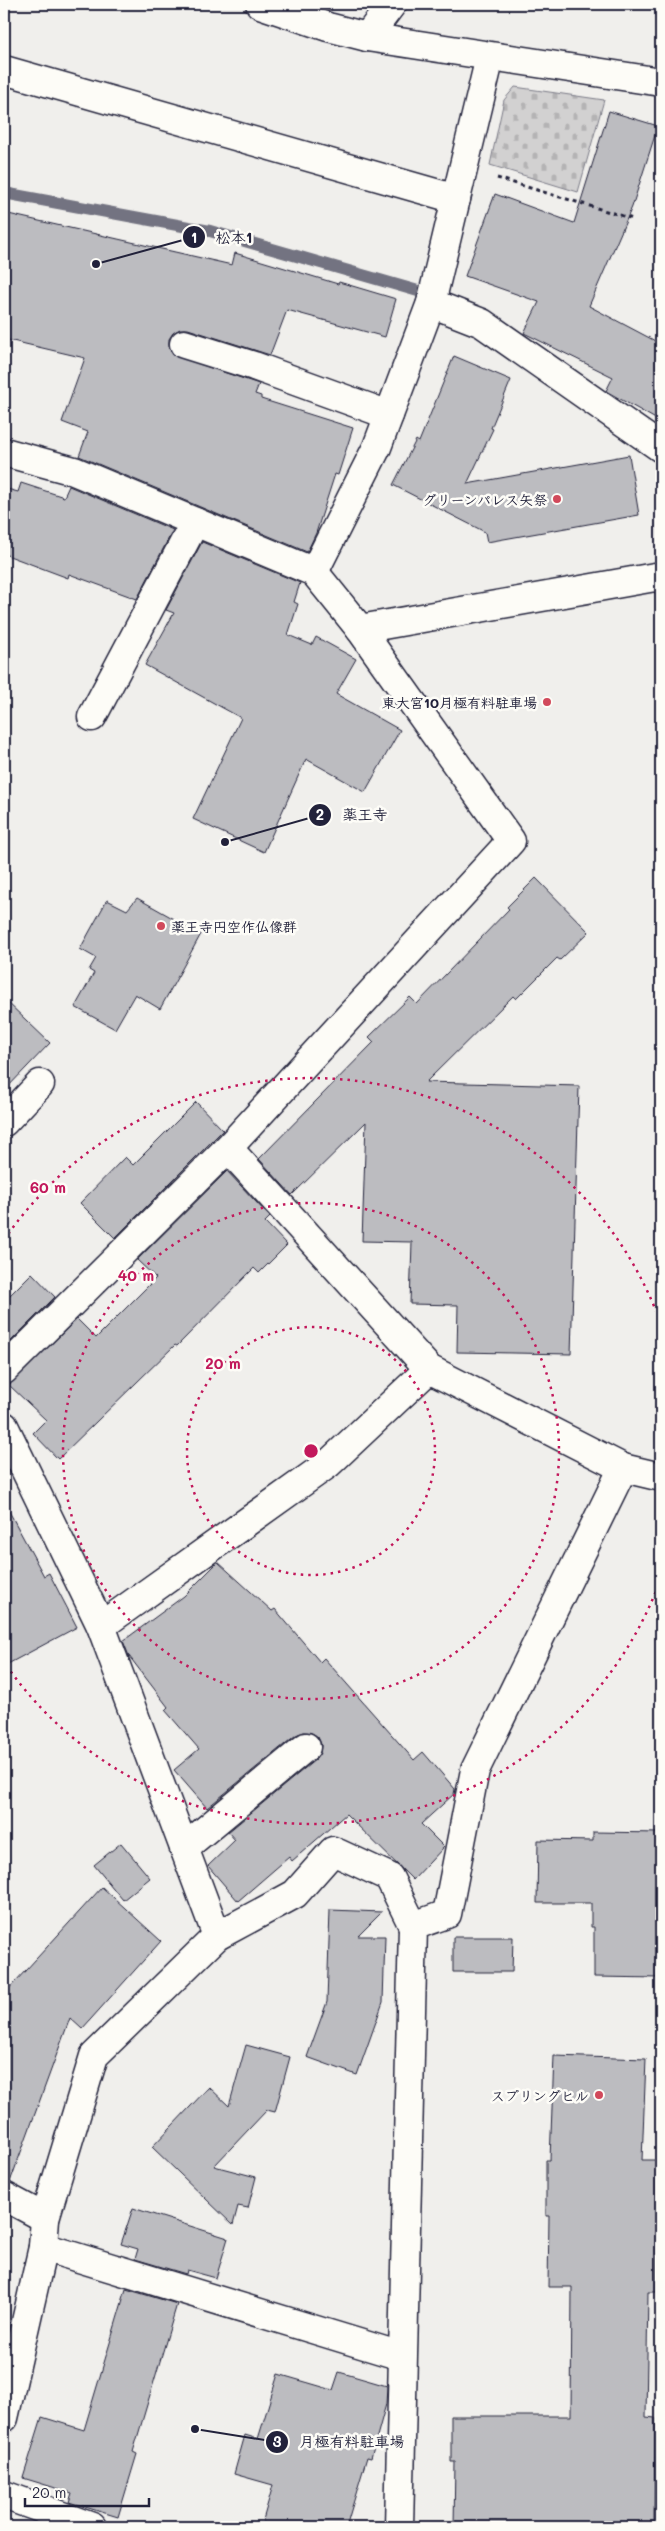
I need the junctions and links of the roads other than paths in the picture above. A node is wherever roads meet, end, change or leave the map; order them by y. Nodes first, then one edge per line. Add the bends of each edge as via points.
1 (260, 4) edge
2 (392, 4) edge
3 (368, 37) junction
4 (490, 56) junction
5 (4, 70) edge
6 (661, 82) edge
7 (456, 199) junction
8 (431, 303) junction
9 (184, 344) dead end
10 (389, 415) junction
11 (661, 448) edge
12 (4, 452) edge
13 (195, 522) junction
14 (314, 572) junction
15 (661, 579) edge
16 (360, 629) junction
17 (92, 717) dead end
18 (40, 1084) dead end
19 (4, 1122) edge
20 (228, 1148) junction
21 (429, 1369) junction
22 (4, 1370) edge
23 (8, 1444) edge
24 (623, 1468) junction
25 (661, 1477) edge
26 (101, 1626) junction
27 (306, 1747) dead end
28 (184, 1848) junction
29 (413, 1926) junction
30 (217, 1936) junction
31 (4, 2196) edge
32 (45, 2218) junction
33 (43, 2247) junction
34 (402, 2356) junction
35 (4, 2418) edge
36 (4, 2495) edge
37 (92, 2527) edge
38 (399, 2527) edge

1 - 3 street
2 - 3 street
3 - 4 street
4 - 6 street
4 - 7 street
5 - 7 street
7 - 8 street
8 - 10 street
8 - 11 street via 482,323
9 - 10 street
10 - 14 street via 377,447
12 - 13 street via 74,471
13 - 14 street
13 - 17 street
14 - 16 street
15 - 16 street via 655,577
16 - 20 street via 511,841
18 - 19 street
20 - 21 street
20 - 22 street
21 - 24 street
21 - 26 street via 328,1464
23 - 26 street
24 - 25 street
24 - 29 street via 475,1770 447,1914
26 - 28 street
27 - 28 street
28 - 30 street
29 - 30 street via 389,1877 333,1851 295,1894
29 - 34 street
30 - 32 street via 94,2056
31 - 32 street
32 - 33 street
33 - 34 street
33 - 35 street
34 - 38 street
36 - 37 street

